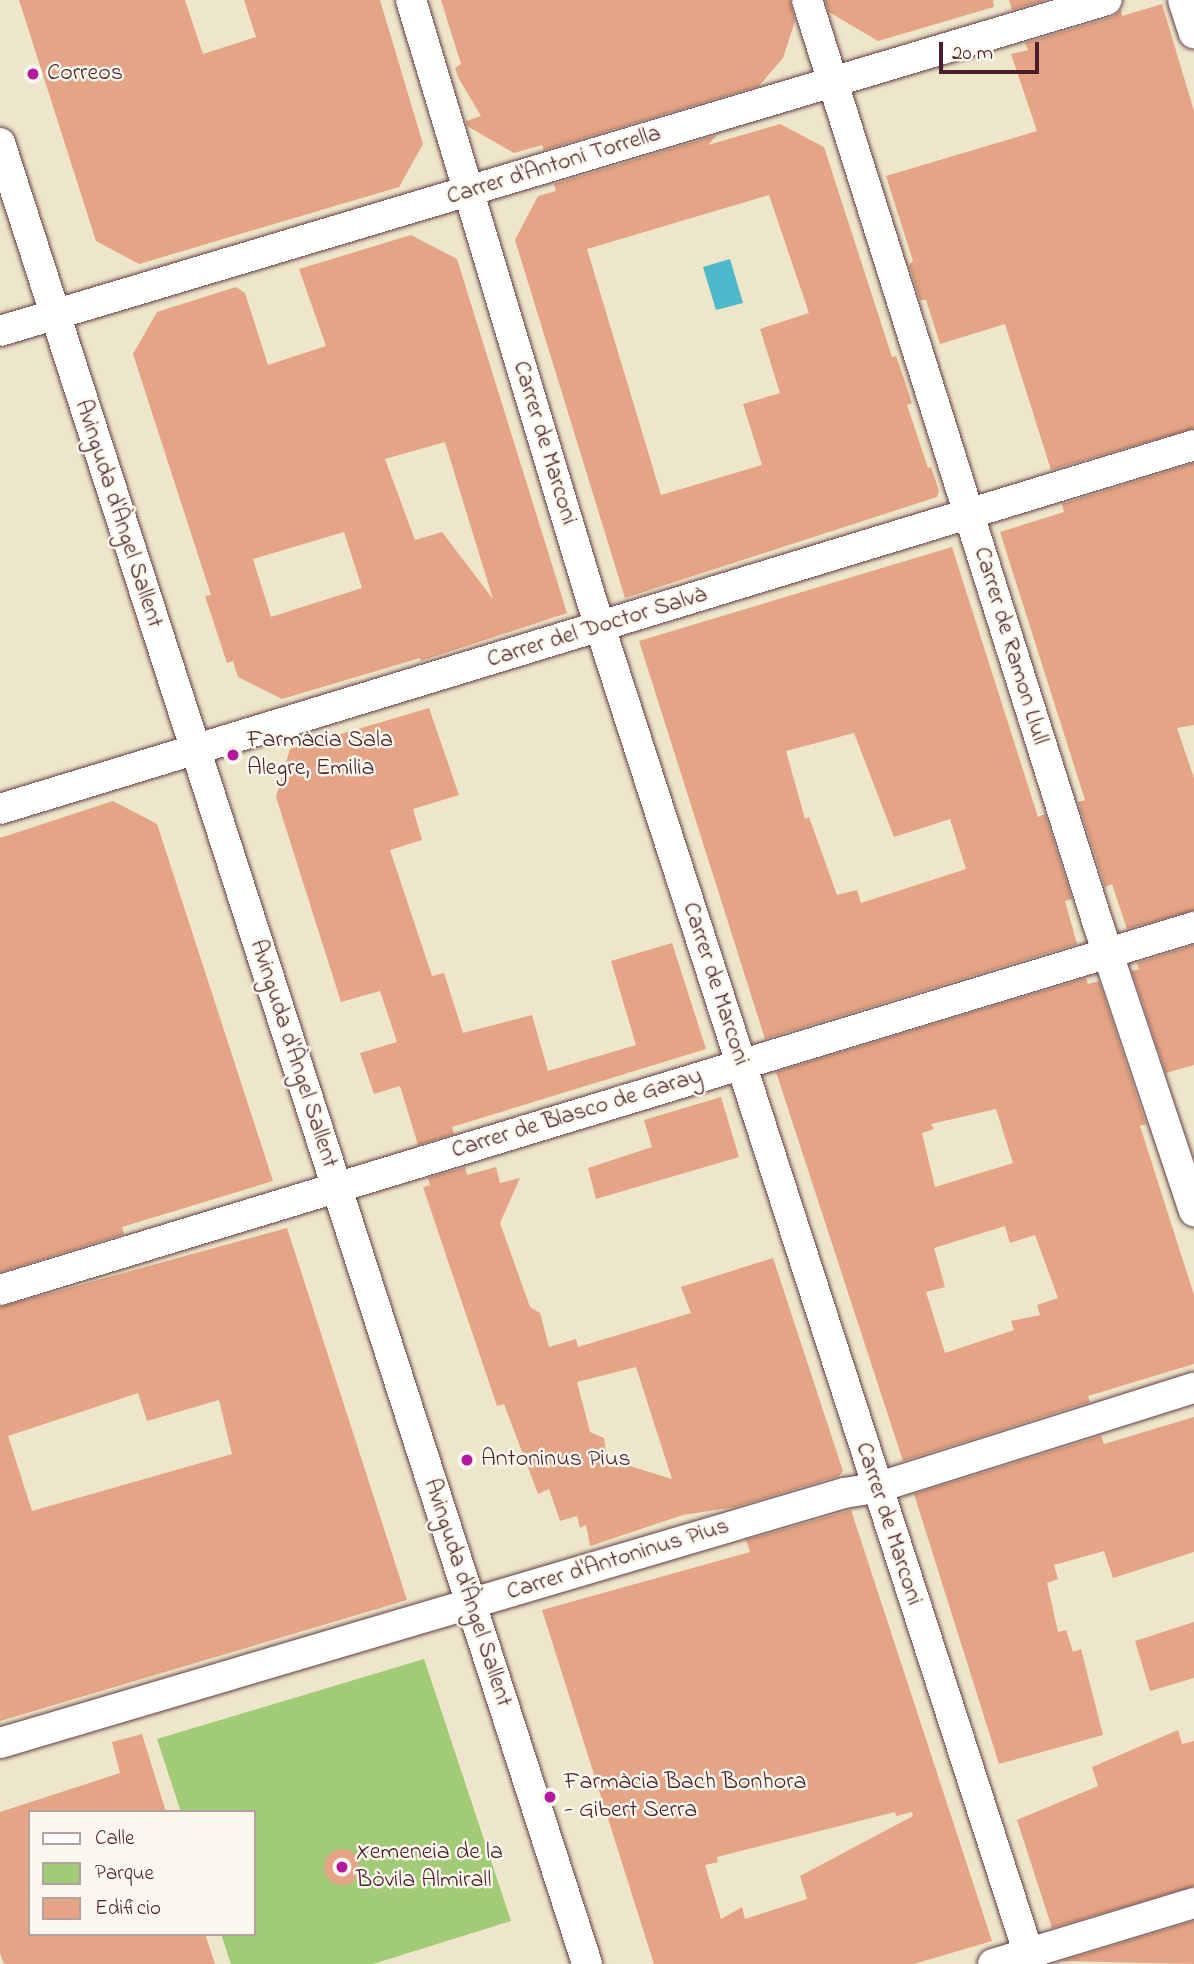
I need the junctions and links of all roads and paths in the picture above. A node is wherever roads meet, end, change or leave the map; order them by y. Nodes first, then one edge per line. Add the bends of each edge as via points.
1 (411, 0) edge
2 (807, 0) edge
3 (1107, 0) edge
4 (1183, 0) edge
5 (1194, 33) edge
6 (831, 79) junction
7 (0, 143) edge
8 (471, 191) junction
9 (54, 315) junction
10 (0, 331) edge
11 (1194, 445) edge
12 (971, 515) junction
13 (600, 626) junction
14 (195, 752) junction
15 (0, 809) edge
16 (1194, 927) edge
17 (1107, 952) junction
18 (741, 1063) junction
19 (336, 1188) junction
20 (1194, 1211) edge
21 (0, 1290) edge
22 (1194, 1388) edge
23 (876, 1488) junction
24 (468, 1605) junction
25 (0, 1743) edge
26 (1194, 1903) edge
27 (1030, 1959) edge
28 (587, 1964) edge
29 (993, 1964) edge

1 - 8 street, Carrer de Marconi
2 - 6 street, Carrer de Ramon Llull
3 - 6 street, Carrer d'Antoni Torrella
4 - 5 street
6 - 8 street, Carrer d'Antoni Torrella
6 - 12 street, Carrer de Ramon Llull
7 - 9 street, Avinguda d'Àngel Sallent
8 - 9 street, Carrer d'Antoni Torrella
8 - 13 street, Carrer de Marconi
9 - 10 street, Carrer d'Antoni Torrella
9 - 14 street, Avinguda d'Àngel Sallent
11 - 12 street, Carrer del Doctor Salvà
12 - 13 street, Carrer del Doctor Salvà
12 - 17 street, Carrer de Ramon Llull
13 - 14 street, Carrer del Doctor Salvà
13 - 18 street, Carrer de Marconi
14 - 15 street, Carrer del Doctor Salvà
14 - 19 street, Avinguda d'Àngel Sallent
16 - 17 street, Carrer de Blasco de Garay
17 - 18 street, Carrer de Blasco de Garay
17 - 20 street, Carrer de Ramon Llull
18 - 19 street, Carrer de Blasco de Garay
18 - 23 street, Carrer de Marconi
19 - 21 street, Carrer de Blasco de Garay
19 - 24 street, Avinguda d'Àngel Sallent
22 - 23 street, Carrer d'Antoninus Pius
23 - 24 street, Carrer d'Antoninus Pius via 844,1493
23 - 27 street, Carrer de Marconi
24 - 25 street, Carrer d'Antoninus Pius
24 - 28 street, Avinguda d'Àngel Sallent
26 - 27 street
27 - 29 street

